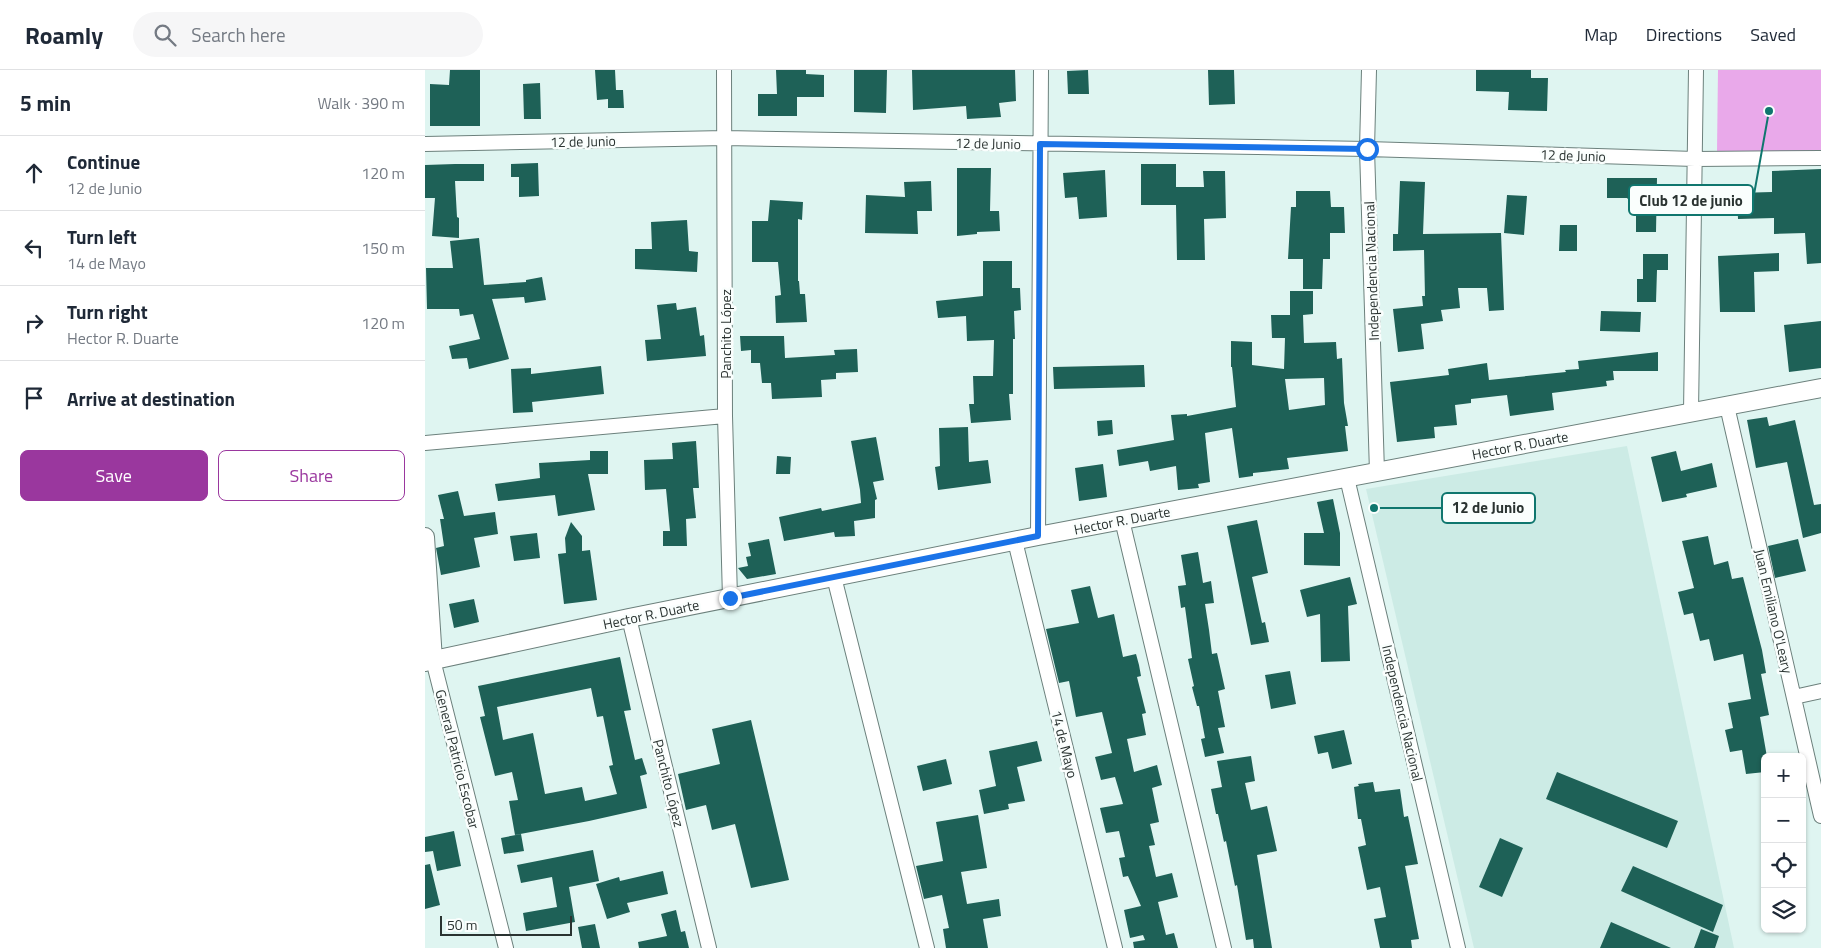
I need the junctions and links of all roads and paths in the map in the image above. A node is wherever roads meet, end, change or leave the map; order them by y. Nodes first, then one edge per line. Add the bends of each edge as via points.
1 (724, 70) edge
2 (1041, 70) edge
3 (1369, 70) edge
4 (1696, 70) edge
5 (725, 138) junction
6 (425, 144) edge
7 (1040, 144) junction
8 (1367, 149) junction
9 (1821, 158) edge
10 (1695, 159) junction
11 (1821, 388) edge
12 (1727, 406) junction
13 (1691, 412) junction
14 (725, 416) junction
15 (425, 444) edge
16 (1377, 472) junction
17 (1347, 478) junction
18 (1122, 520) junction
19 (1038, 536) junction
20 (425, 537) edge
21 (1015, 541) junction
22 (834, 577) junction
23 (730, 598) junction
24 (629, 618) junction
25 (429, 661) edge
26 (1821, 691) edge
27 (1794, 697) junction
28 (1821, 816) edge
29 (506, 948) edge
30 (709, 948) edge
31 (927, 948) edge
32 (1115, 948) edge
33 (1224, 948) edge
34 (1458, 948) edge

1 - 5 street, Panchito López
2 - 7 street
3 - 8 street, Independencia Nacional
4 - 10 street
5 - 6 street, 12 de Junio
5 - 7 street, 12 de Junio
5 - 14 street, Panchito López
7 - 8 street, 12 de Junio
7 - 19 street
8 - 10 street, 12 de Junio
8 - 16 street, Independencia Nacional
9 - 10 street, 12 de Junio
10 - 13 street
11 - 12 street, Hector R. Duarte
12 - 13 street, Hector R. Duarte
12 - 27 street, Juan Emiliano O'Leary
13 - 16 street, Hector R. Duarte
14 - 15 street
14 - 23 street, Panchito López
16 - 17 street, Hector R. Duarte
17 - 18 street, Hector R. Duarte
17 - 34 street, Independencia Nacional
18 - 19 street, Hector R. Duarte
18 - 33 street
19 - 21 street, Hector R. Duarte
20 - 25 street, General Patricio Escobar
21 - 22 street, Hector R. Duarte
21 - 32 street, 14 de Mayo
22 - 23 street, Hector R. Duarte
22 - 31 street
23 - 24 street, Hector R. Duarte
24 - 25 street, Hector R. Duarte
24 - 30 street, Panchito López
25 - 29 street, General Patricio Escobar
26 - 27 street
27 - 28 street, Juan Emiliano O'Leary

